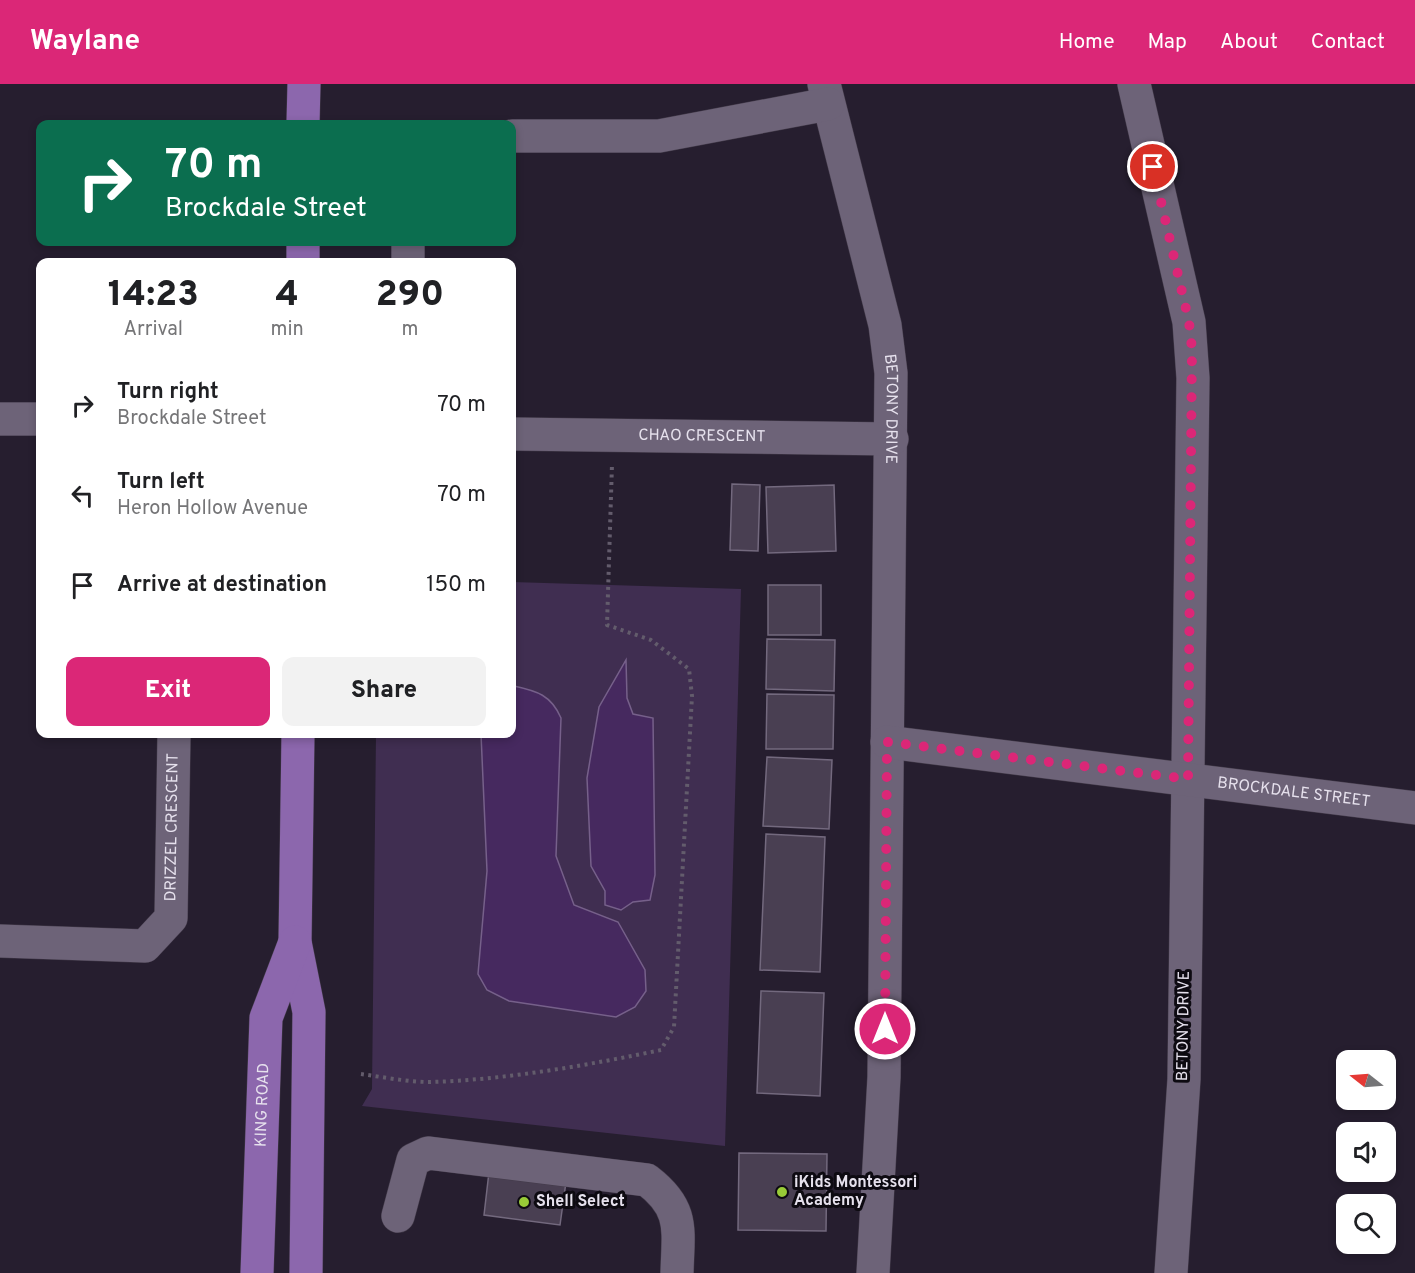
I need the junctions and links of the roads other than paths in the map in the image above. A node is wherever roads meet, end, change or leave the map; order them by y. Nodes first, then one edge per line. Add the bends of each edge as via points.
1 (304, 84) edge
2 (1134, 84) edge
3 (826, 94) edge
4 (303, 120) edge
5 (516, 136) edge
6 (0, 419) edge
7 (36, 419) edge
8 (516, 434) edge
9 (892, 439) junction
10 (174, 738) edge
11 (298, 738) edge
12 (887, 742) junction
13 (1188, 779) junction
14 (1415, 808) edge
15 (0, 941) edge
16 (295, 942) junction
17 (398, 1216) dead end
18 (257, 1273) edge
19 (306, 1273) edge
20 (677, 1273) edge
21 (873, 1273) edge
22 (1171, 1273) edge

1 - 4 main road
2 - 13 street, BETONY DRIVE via 1175,257 1192,349
3 - 5 street via 659,136
3 - 9 street, BETONY DRIVE via 885,325 891,373
6 - 7 street
8 - 9 street, CHAO CRESCENT
9 - 12 street, BETONY DRIVE
10 - 15 street, DRIZZEL CRESCENT via 171,918 145,946
11 - 16 main road, KING ROAD
12 - 13 street, BROCKDALE STREET
12 - 21 street, BETONY DRIVE via 884,1077
13 - 14 street, BROCKDALE STREET
13 - 22 street, BETONY DRIVE via 1184,1079
16 - 18 main road, KING ROAD via 266,1018
16 - 19 main road, KING ROAD via 309,1012
17 - 20 street via 413,1160 428,1153 647,1180 663,1192 679,1219

